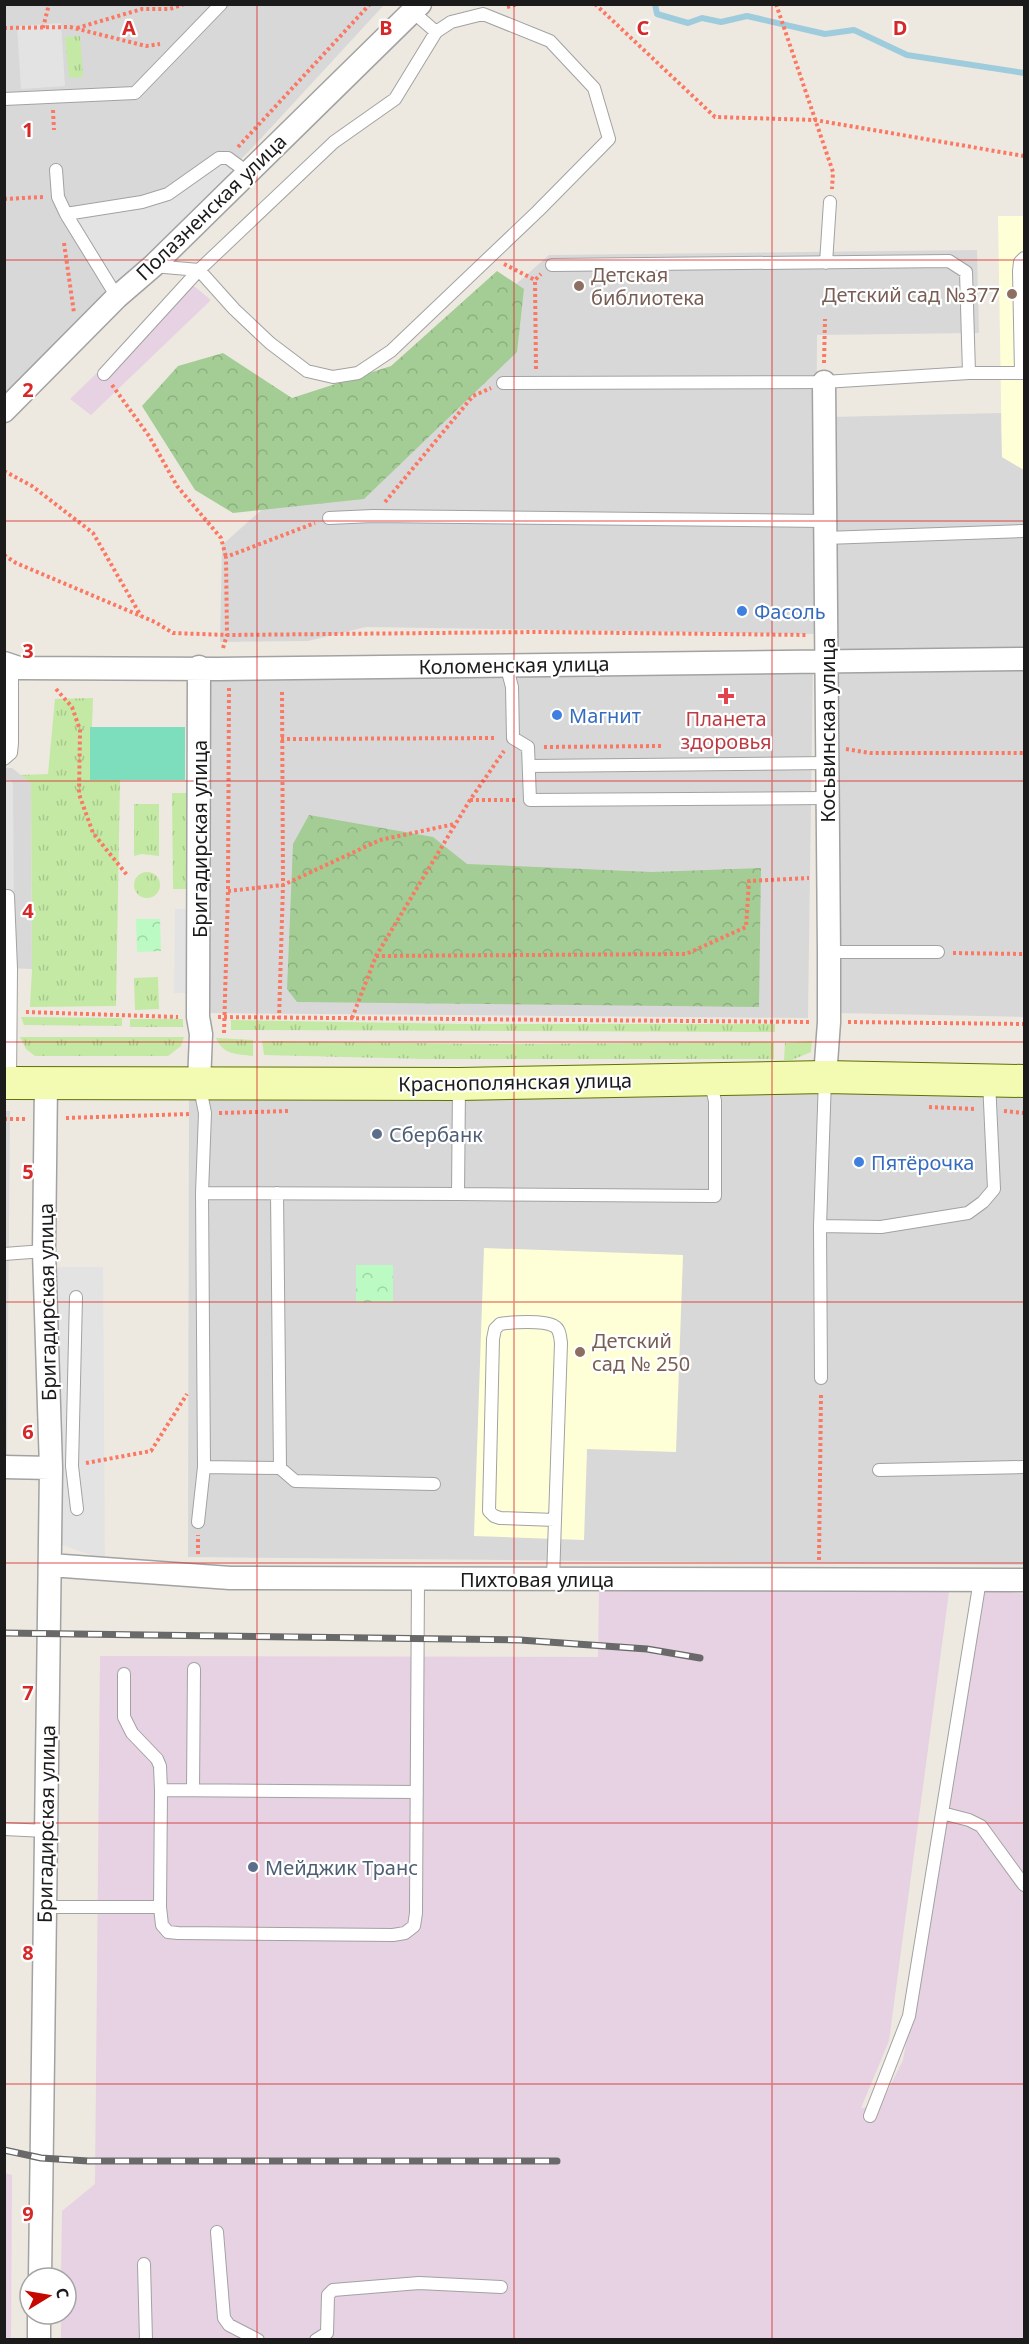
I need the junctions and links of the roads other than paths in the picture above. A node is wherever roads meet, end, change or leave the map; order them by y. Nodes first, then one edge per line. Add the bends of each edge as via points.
1 (221, 4) edge
2 (416, 8) edge
3 (436, 32) junction
4 (4, 99) edge
5 (56, 170) dead end
6 (247, 172) junction
7 (830, 202) dead end
8 (66, 214) junction
9 (1024, 258) edge
10 (826, 263) junction
11 (552, 265) road end
12 (153, 266) junction
13 (199, 270) junction
14 (117, 297) junction
15 (969, 373) junction
16 (1023, 373) edge
17 (104, 374) road end
18 (824, 382) junction
19 (503, 383) road end
20 (4, 411) edge
21 (330, 518) road end
22 (825, 529) junction
23 (1024, 531) edge
24 (1024, 659) edge
25 (826, 662) junction
26 (8, 664) edge
27 (506, 664) junction
28 (208, 668) junction
29 (4, 759) edge
30 (827, 763) junction
31 (529, 766) junction
32 (827, 798) junction
33 (4, 896) edge
34 (829, 952) junction
35 (938, 952) road end
36 (825, 1077) junction
37 (710, 1079) junction
38 (989, 1081) junction
39 (1024, 1081) edge
40 (7, 1083) edge
41 (46, 1083) junction
42 (199, 1083) junction
43 (459, 1084) junction
44 (202, 1193) junction
45 (277, 1193) junction
46 (458, 1194) junction
47 (820, 1226) junction
48 (44, 1251) junction
49 (4, 1254) edge
50 (76, 1297) dead end
51 (821, 1378) road end
52 (4, 1467) edge
53 (61, 1467) junction
54 (204, 1467) junction
55 (1024, 1467) edge
56 (280, 1468) junction
57 (879, 1470) dead end
58 (434, 1484) dead end
59 (77, 1509) dead end
60 (555, 1520) junction
61 (198, 1522) road end
62 (50, 1565) junction
63 (418, 1579) junction
64 (553, 1579) junction
65 (980, 1580) junction
66 (1024, 1580) edge
67 (194, 1669) dead end
68 (124, 1674) dead end
69 (161, 1790) junction
70 (193, 1790) junction
71 (417, 1792) junction
72 (942, 1813) junction
73 (4, 1828) edge
74 (46, 1831) junction
75 (1024, 1886) edge
76 (45, 1906) junction
77 (160, 1907) junction
78 (870, 2116) dead end
79 (218, 2232) dead end
80 (144, 2265) dead end
81 (40, 2266) edge
82 (501, 2287) dead end
83 (146, 2340) edge
84 (258, 2340) edge
85 (316, 2340) edge

1 - 4 lane via 135,93
2 - 3 lane
2 - 6 street, Полазненская улица
3 - 13 lane via 395,99 334,142
3 - 13 lane via 451,22 483,14 550,41 594,88 609,139 392,351 358,373 333,377 307,371 270,343
5 - 8 lane via 58,197
6 - 8 lane via 228,158 219,158 168,194
6 - 12 street, Полазненская улица
7 - 10 lane
8 - 14 lane
9 - 16 lane via 1019,271
10 - 11 lane
10 - 15 lane via 949,261 966,272
12 - 13 lane
12 - 14 street, Полазненская улица
13 - 17 lane
14 - 20 street, Полазненская улица
15 - 16 lane
15 - 18 lane
18 - 19 lane
18 - 22 street, Косьвинская улица
21 - 22 lane
22 - 23 lane
22 - 25 street, Косьвинская улица
24 - 25 street, Коломенская улица
25 - 27 street, Коломенская улица
25 - 30 street, Косьвинская улица
26 - 28 street, Коломенская улица via 49,669
26 - 29 lane via 12,743 11,753
27 - 28 street, Коломенская улица
27 - 31 lane via 512,687 513,738 528,747
28 - 42 street, Бригадирская улица
30 - 31 lane
30 - 32 street, Косьвинская улица
31 - 32 lane via 531,800
32 - 34 street, Косьвинская улица
33 - 40 lane via 8,896 11,969
34 - 35 lane
34 - 36 street, Косьвинская улица
36 - 37 main road, Краснополянская улица
36 - 38 main road, Краснополянская улица
36 - 47 lane
37 - 43 main road, Краснополянская улица
37 - 46 lane via 715,1101 716,1196
38 - 39 main road, Краснополянская улица
38 - 47 lane via 994,1189 983,1202 968,1213 939,1219 881,1227
40 - 41 main road, Краснополянская улица
41 - 42 main road, Краснополянская улица
41 - 48 street, Бригадирская улица
42 - 43 main road, Краснополянская улица
42 - 44 lane via 205,1113
43 - 46 lane
44 - 45 lane
44 - 54 lane
45 - 46 lane
45 - 56 lane
47 - 51 lane
48 - 49 lane
48 - 53 street, Бригадирская улица
50 - 53 lane
52 - 53 street
53 - 59 lane
53 - 62 street, Бригадирская улица
54 - 56 lane
54 - 61 lane
55 - 57 lane
56 - 58 lane via 295,1481
60 - 60 lane via 560,1332 546,1324 500,1324 493,1339 489,1511 500,1518
60 - 64 lane
62 - 63 street, Пихтовая улица via 242,1578
62 - 74 street, Бригадирская улица
63 - 64 street, Пихтовая улица
63 - 71 lane
64 - 65 street, Пихтовая улица
65 - 66 street, Пихтовая улица
65 - 72 lane
67 - 70 lane
68 - 69 lane via 124,1717 132,1733 158,1759
69 - 70 lane
69 - 77 lane
70 - 71 lane
71 - 77 lane via 416,1913 414,1926 405,1934 168,1932 162,1925
72 - 75 lane via 981,1826
72 - 78 lane via 909,2016
73 - 74 lane
74 - 76 street, Бригадирская улица
76 - 77 lane
76 - 81 street, Бригадирская улица
79 - 84 lane via 224,2318 229,2325
80 - 83 lane
82 - 85 lane via 419,2283 333,2290 328,2295 327,2333

